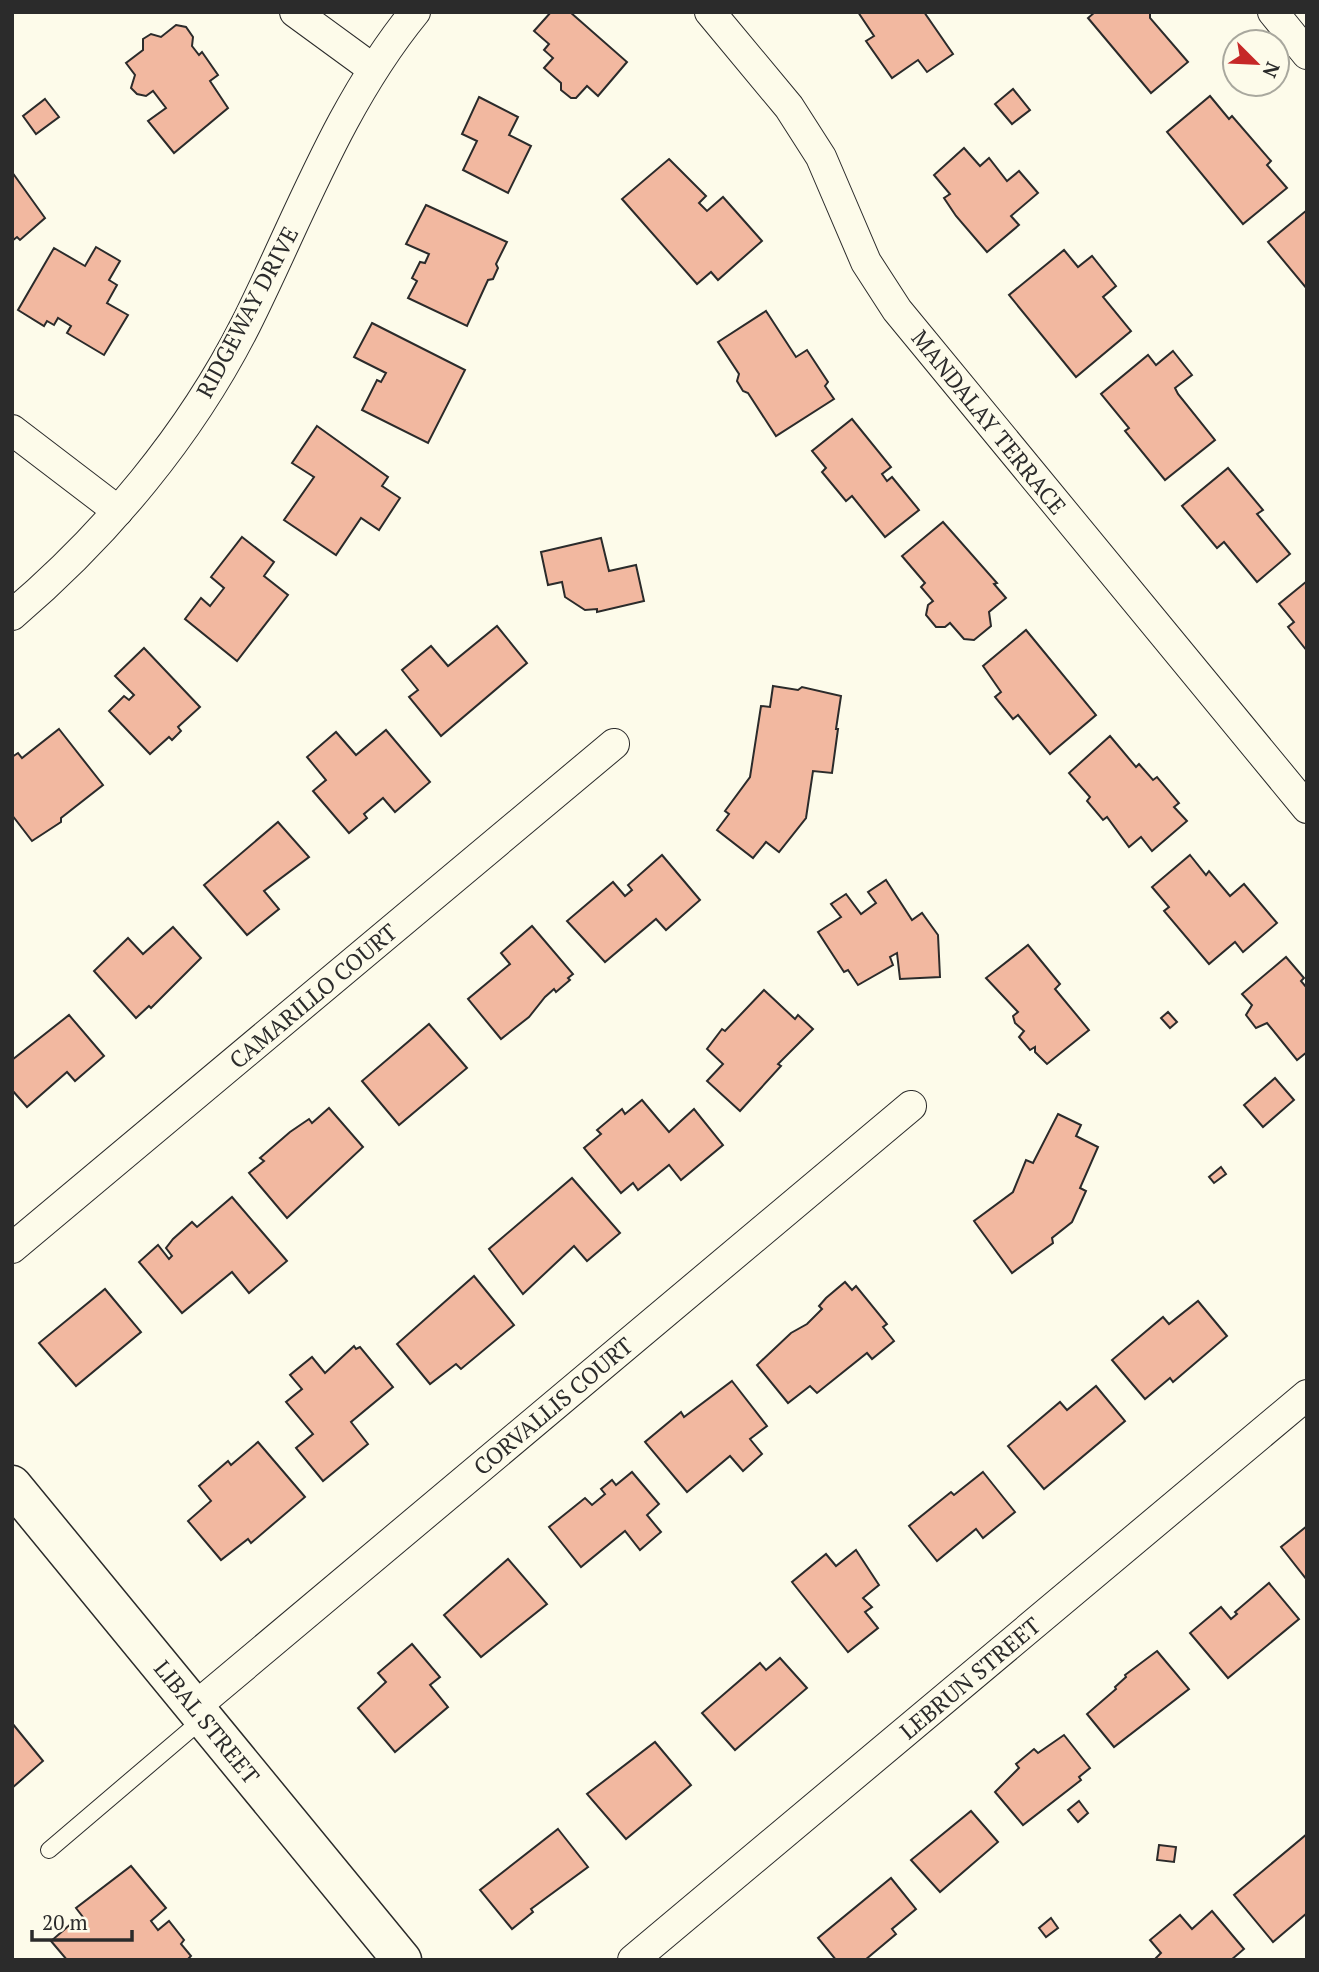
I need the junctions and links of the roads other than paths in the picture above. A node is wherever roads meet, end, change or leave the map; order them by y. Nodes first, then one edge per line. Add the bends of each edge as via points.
1 (295, 12) edge
2 (415, 12) edge
3 (710, 12) edge
4 (1273, 12) edge
5 (1307, 54) edge
6 (373, 69) junction
7 (12, 430) edge
8 (118, 512) junction
9 (12, 615) edge
10 (614, 744) dead end
11 (1307, 808) edge
12 (911, 1106) dead end
13 (12, 1248) edge
14 (1307, 1395) edge
15 (12, 1485) edge
16 (199, 1712) junction
17 (49, 1850) dead end
18 (402, 1960) edge
19 (633, 1960) edge

1 - 6 street
2 - 6 street, RIDGEWAY DRIVE
3 - 11 street, MANDALAY TERRACE via 789,107 815,147 866,262 897,310
4 - 5 street
6 - 8 street, RIDGEWAY DRIVE via 341,123 245,326 202,399
7 - 8 street
8 - 9 street, RIDGEWAY DRIVE via 50,583
10 - 13 street, CAMARILLO COURT
12 - 16 street, CORVALLIS COURT
14 - 19 street, LEBRUN STREET
15 - 16 street, LIBAL STREET
16 - 17 lane
16 - 18 street, LIBAL STREET

